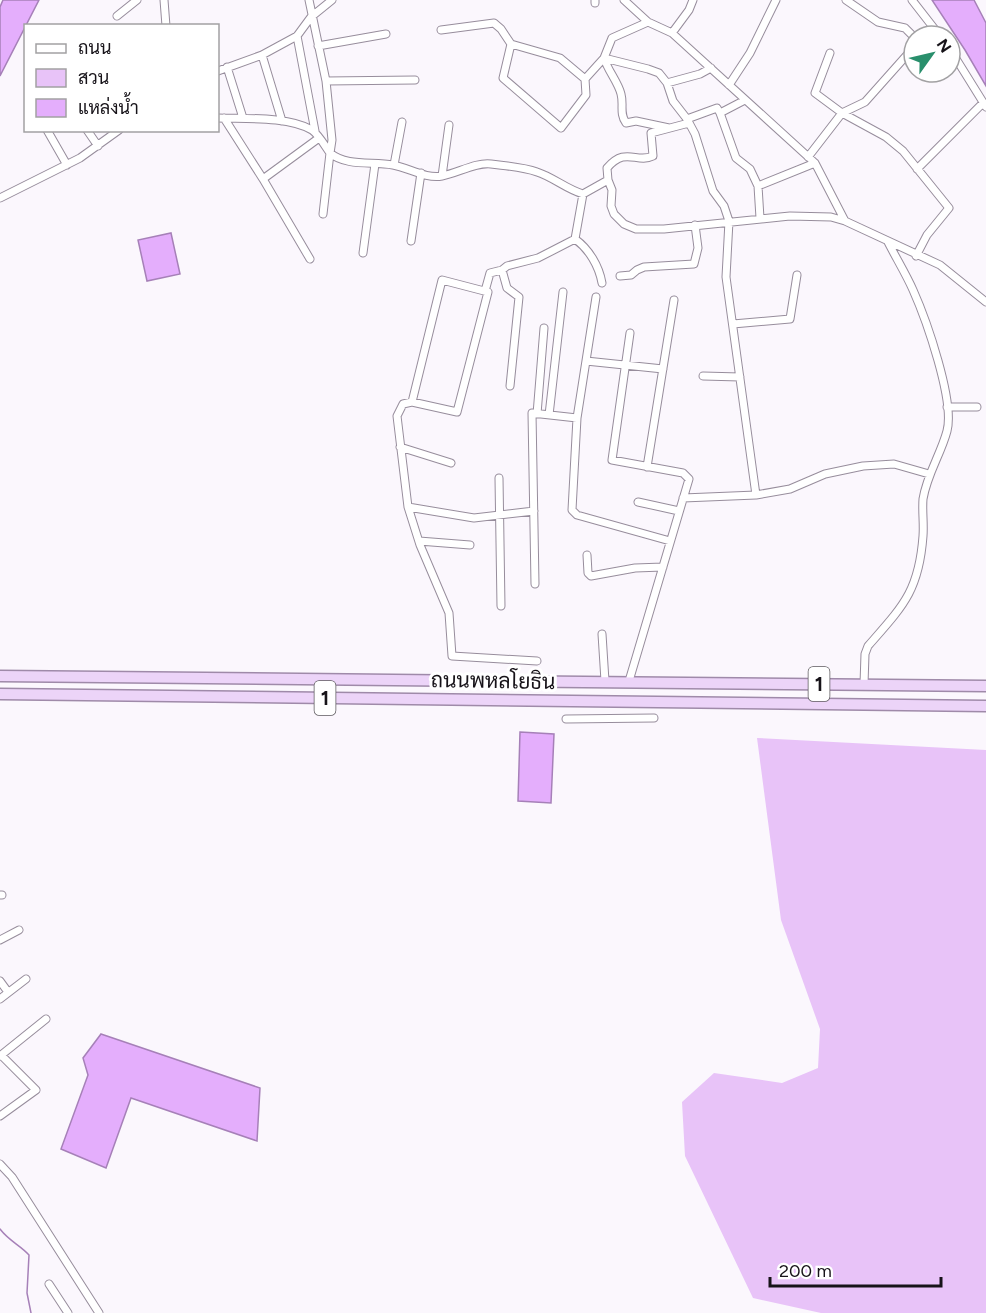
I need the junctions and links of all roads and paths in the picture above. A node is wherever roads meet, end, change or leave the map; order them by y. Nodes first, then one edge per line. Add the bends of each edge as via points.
1 (137, 0) edge
2 (164, 0) edge
3 (309, 0) edge
4 (332, 0) edge
5 (624, 0) edge
6 (693, 0) edge
7 (776, 0) edge
8 (846, 0) edge
9 (912, 0) edge
10 (117, 16) dead end
11 (311, 17) junction
12 (648, 22) junction
13 (166, 24) edge
14 (930, 24) edge
15 (902, 27) edge
16 (441, 30) dead end
17 (672, 33) junction
18 (386, 34) dead end
19 (297, 36) junction
20 (511, 44) junction
21 (318, 46) junction
22 (830, 53) dead end
23 (262, 55) junction
24 (604, 58) junction
25 (902, 60) edge
26 (227, 67) junction
27 (711, 68) junction
28 (962, 68) edge
29 (219, 71) edge
30 (585, 78) junction
31 (415, 80) dead end
32 (326, 81) junction
33 (667, 83) junction
34 (729, 85) junction
35 (745, 99) junction
36 (985, 105) edge
37 (720, 113) junction
38 (842, 113) junction
39 (221, 118) edge
40 (243, 118) junction
41 (282, 121) junction
42 (688, 121) junction
43 (402, 122) dead end
44 (448, 125) dead end
45 (669, 128) junction
46 (315, 131) junction
47 (48, 132) edge
48 (88, 132) edge
49 (116, 132) edge
50 (319, 138) junction
51 (98, 146) junction
52 (330, 153) junction
53 (808, 156) junction
54 (815, 163) junction
55 (375, 164) junction
56 (68, 165) junction
57 (394, 165) junction
58 (917, 169) junction
59 (421, 173) junction
60 (442, 176) junction
61 (263, 179) junction
62 (608, 180) junction
63 (758, 186) junction
64 (583, 194) junction
65 (0, 198) edge
66 (323, 214) dead end
67 (760, 218) junction
68 (729, 221) junction
69 (845, 221) junction
70 (695, 225) junction
71 (575, 239) junction
72 (411, 241) dead end
73 (888, 242) junction
74 (363, 253) dead end
75 (916, 256) junction
76 (310, 259) dead end
77 (502, 270) junction
78 (797, 275) dead end
79 (620, 276) dead end
80 (602, 283) dead end
81 (485, 291) junction
82 (562, 292) dead end
83 (596, 297) dead end
84 (674, 300) dead end
85 (986, 302) edge
86 (733, 324) junction
87 (544, 328) dead end
88 (630, 333) dead end
89 (586, 361) junction
90 (626, 366) junction
91 (663, 369) junction
92 (703, 376) dead end
93 (740, 377) junction
94 (510, 386) dead end
95 (412, 402) junction
96 (948, 407) junction
97 (977, 407) dead end
98 (537, 414) junction
99 (549, 415) junction
100 (577, 418) junction
101 (400, 447) junction
102 (451, 463) dead end
103 (647, 466) junction
104 (929, 474) junction
105 (499, 478) dead end
106 (756, 495) junction
107 (683, 498) junction
108 (638, 502) dead end
109 (408, 507) junction
110 (534, 511) junction
111 (679, 511) junction
112 (499, 516) junction
113 (419, 541) junction
114 (670, 541) junction
115 (470, 546) dead end
116 (587, 555) dead end
117 (663, 567) junction
118 (535, 584) dead end
119 (501, 606) dead end
120 (602, 634) dead end
121 (537, 661) dead end
122 (0, 676) edge
123 (605, 681) junction
124 (629, 681) junction
125 (652, 682) junction
126 (864, 684) junction
127 (986, 686) edge
128 (0, 694) edge
129 (651, 703) junction
130 (986, 706) edge
131 (654, 718) dead end
132 (566, 719) dead end
133 (20, 930) dead end
134 (0, 940) edge
135 (26, 979) dead end
136 (0, 981) edge
137 (8, 992) junction
138 (0, 999) edge
139 (46, 1019) dead end
140 (0, 1056) edge
141 (0, 1116) edge
142 (0, 1164) edge
143 (49, 1284) dead end
144 (68, 1313) edge
145 (99, 1313) edge

1 - 10 street
2 - 13 street
3 - 11 street
4 - 11 street
5 - 12 street
6 - 17 street
7 - 34 street
8 - 15 street via 878,22
9 - 14 street
11 - 19 street
11 - 21 street
12 - 17 street
12 - 24 street via 612,38
16 - 20 street via 494,23
17 - 27 street
18 - 21 street
19 - 23 street
19 - 46 street
20 - 30 street via 560,58
20 - 30 street via 503,78 561,128 586,95
21 - 32 street
22 - 38 street via 815,93
23 - 26 street
23 - 41 street
24 - 30 street
24 - 33 street via 648,69
24 - 45 street via 621,94 620,108 626,123 636,121
25 - 38 street via 865,102
26 - 29 street
26 - 40 street
27 - 33 street
27 - 34 street
28 - 36 street
31 - 32 street
32 - 52 street
33 - 42 street via 673,101
34 - 35 street
35 - 37 street
35 - 53 street
36 - 58 street
37 - 42 street via 717,108
37 - 63 street via 736,158 750,169
38 - 53 street
38 - 58 street via 886,137
39 - 40 street
39 - 61 street
40 - 41 street
41 - 46 street
42 - 45 street
42 - 68 street via 712,191 724,206
43 - 57 street
44 - 60 street
45 - 62 street via 650,134 653,156 617,160 607,168
46 - 50 street
47 - 56 street
48 - 51 street
49 - 51 street
50 - 52 street
50 - 61 street
51 - 56 street
52 - 55 street
52 - 66 street
53 - 54 street
54 - 63 street
54 - 69 street
55 - 57 street
55 - 74 street
56 - 65 street
57 - 59 street
58 - 75 street via 948,208
59 - 60 street
59 - 72 street
60 - 64 street via 490,163 538,172
61 - 76 street
62 - 64 street
62 - 70 street via 611,206 624,224 664,229
63 - 67 street
64 - 71 street
67 - 68 street
67 - 69 street via 819,215
68 - 70 street
68 - 86 street via 726,277
69 - 73 street
70 - 79 street via 698,248 694,264 644,267
71 - 77 street via 538,258
71 - 80 street via 599,270
73 - 75 street
73 - 96 street via 914,291
75 - 85 street via 947,270
77 - 81 street via 490,273
77 - 94 street via 507,288 519,297
78 - 86 street via 790,319
81 - 95 street via 442,280
81 - 95 street via 488,292 457,412
82 - 99 street
83 - 89 street
84 - 91 street
86 - 93 street
87 - 98 street
88 - 90 street
89 - 90 street
89 - 100 street
90 - 91 street
90 - 103 street via 612,460
91 - 103 street
92 - 93 street
93 - 106 street
95 - 101 street via 403,404 397,416
96 - 97 street
96 - 104 street via 948,429
98 - 99 street
98 - 110 street via 532,413
99 - 100 street
100 - 114 street via 574,512
101 - 102 street
101 - 109 street
103 - 107 street via 683,473 689,479
104 - 106 street via 894,464 863,466 825,474 790,489
104 - 126 street via 914,587 904,606 868,646
105 - 112 street
106 - 107 street
107 - 111 street
108 - 111 street
109 - 112 street via 474,518
109 - 113 street
110 - 112 street
110 - 118 street
111 - 114 street
112 - 119 street
113 - 115 street
113 - 121 street via 449,613 452,656
114 - 117 street
116 - 117 street via 591,576
117 - 124 street
120 - 123 street
122 - 123 highway, ถนนพหลโยธิน / 1
123 - 124 highway, ถนนพหลโยธิน / 1
124 - 125 highway, ถนนพหลโยธิน / 1
125 - 126 highway, ถนนพหลโยธิน / 1
125 - 129 highway
126 - 127 highway, ถนนพหลโยธิน / 1
128 - 129 highway, ถนนพหลโยธิน / 1
129 - 130 highway, ถนนพหลโยธิน / 1
131 - 132 street
133 - 134 street
135 - 137 street
136 - 137 street
137 - 138 street
139 - 140 street
140 - 141 street via 36,1090
142 - 145 street
143 - 144 street

